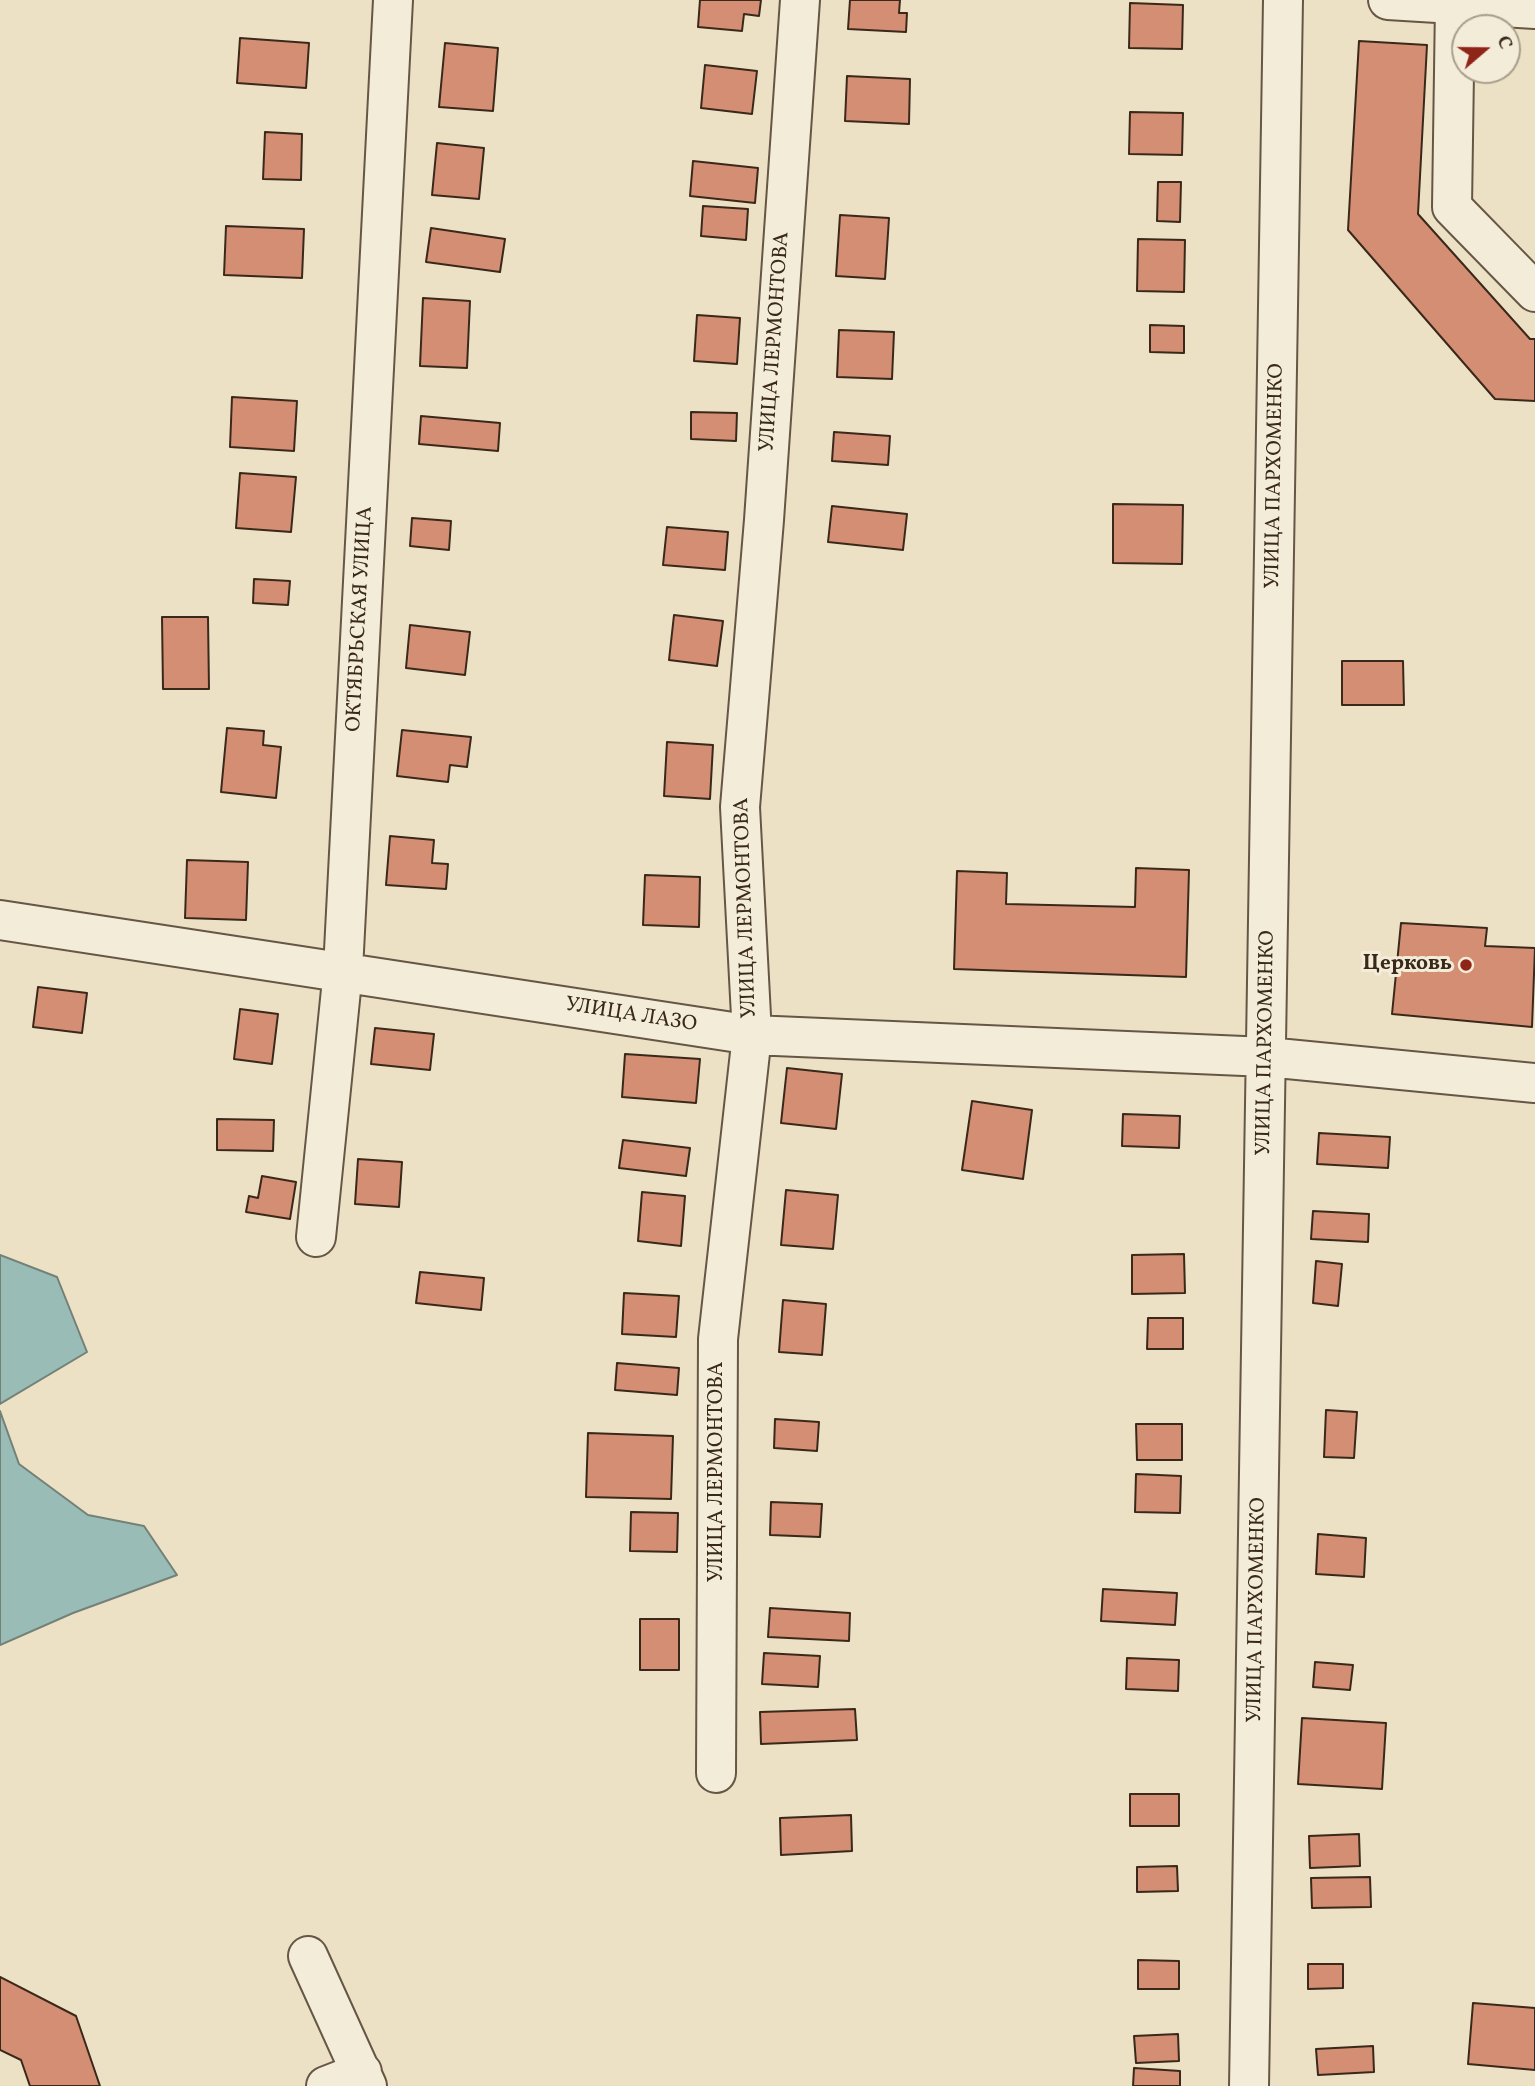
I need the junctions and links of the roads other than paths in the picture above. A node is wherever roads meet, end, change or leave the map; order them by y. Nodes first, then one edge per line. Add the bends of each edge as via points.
1 (393, 0) edge
2 (800, 0) edge
3 (1283, 0) edge
4 (1388, 0) edge
5 (1455, 4) junction
6 (1535, 9) edge
7 (1535, 292) edge
8 (0, 920) edge
9 (342, 970) junction
10 (752, 1035) junction
11 (1267, 1057) junction
12 (1535, 1083) edge
13 (316, 1237) dead end
14 (716, 1773) dead end
15 (308, 1956) dead end
16 (365, 2079) edge
17 (326, 2086) edge
18 (1249, 2086) edge

1 - 9 street, ОКТЯБРЬСКАЯ УЛИЦА
2 - 10 street, УЛИЦА ЛЕРМОНТОВА via 740,807
3 - 11 street, УЛИЦА ПАРХОМЕНКО
4 - 5 street
5 - 6 street
5 - 7 street via 1452,207
8 - 9 street, УЛИЦА ЛАЗО
9 - 10 street, УЛИЦА ЛАЗО
9 - 13 street, ОКТЯБРЬСКАЯ УЛИЦА
10 - 11 street, УЛИЦА ЛАЗО
10 - 14 street, УЛИЦА ЛЕРМОНТОВА via 718,1339
11 - 12 street, УЛИЦА ЛАЗО
11 - 18 street, УЛИЦА ПАРХОМЕНКО
15 - 16 street
16 - 17 street

